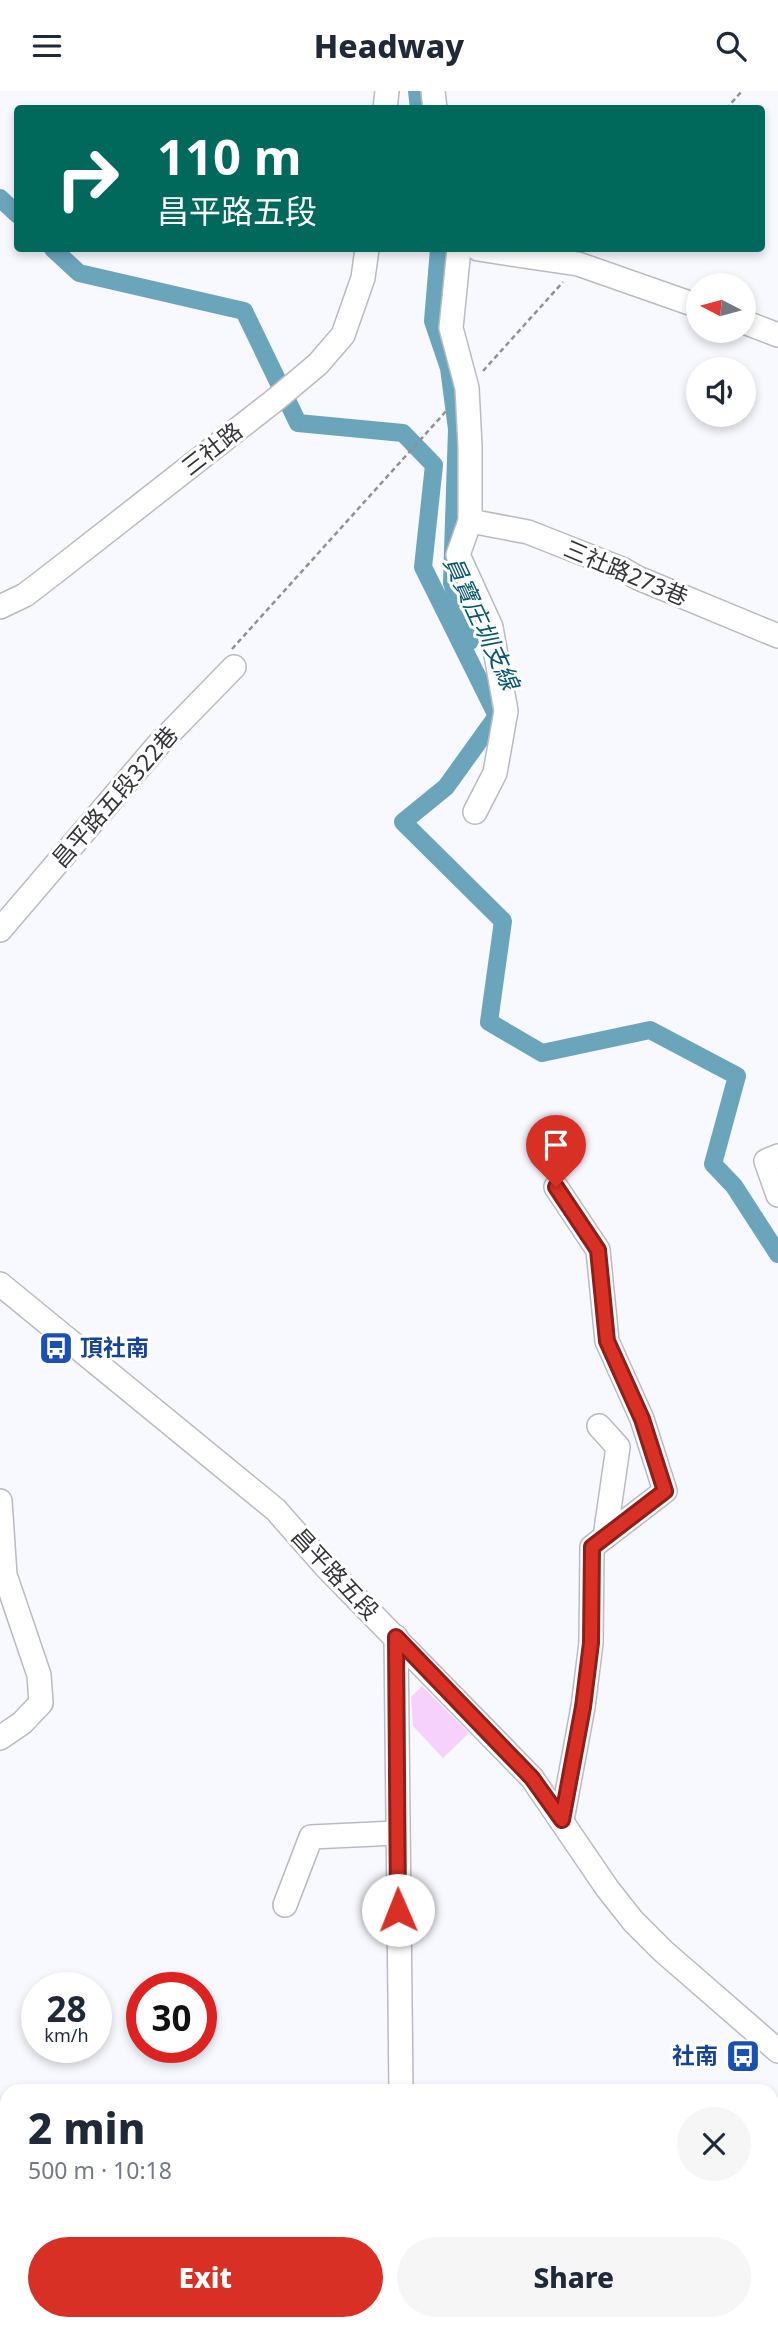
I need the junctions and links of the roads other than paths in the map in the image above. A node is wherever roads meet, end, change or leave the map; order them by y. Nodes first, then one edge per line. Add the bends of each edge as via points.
1 (367, 252) edge
2 (459, 252) edge
3 (498, 252) edge
4 (686, 302) edge
5 (756, 327) edge
6 (778, 335) edge
7 (470, 521) junction
8 (0, 607) edge
9 (778, 636) edge
10 (229, 663) road end
11 (475, 812) dead end
12 (0, 930) edge
13 (778, 1156) edge
14 (556, 1187) dead end
15 (778, 1195) edge
16 (0, 1284) edge
17 (599, 1426) dead end
18 (0, 1501) edge
19 (605, 1537) junction
20 (396, 1637) junction
21 (0, 1738) edge
22 (562, 1820) junction
23 (396, 1833) junction
24 (285, 1905) dead end
25 (778, 2051) edge
26 (401, 2084) edge

1 - 8 street, 三社路 via 363,278 343,335 318,364 25,595
2 - 7 street via 451,328 467,388
3 - 4 street via 578,264
5 - 6 street
7 - 9 street, 三社路273巷 via 528,532
7 - 11 street via 458,555 491,627 506,711 495,773
10 - 12 street, 昌平路五段322巷
13 - 15 street via 766,1161
14 - 19 street via 598,1250 607,1341 642,1419 665,1491
16 - 20 street, 昌平路五段 via 276,1510
17 - 19 street via 618,1447
18 - 21 street via 5,1575 39,1675 41,1703
19 - 22 street via 592,1547 591,1643
20 - 22 street, 昌平路五段 via 532,1778
20 - 23 street
22 - 25 street, 昌平路五段 via 633,1921
23 - 24 street via 311,1837
23 - 26 street

